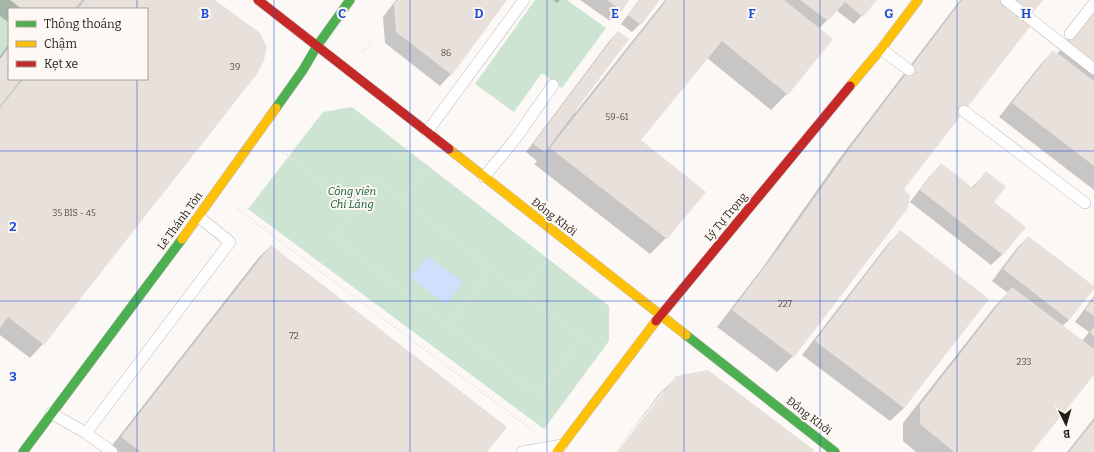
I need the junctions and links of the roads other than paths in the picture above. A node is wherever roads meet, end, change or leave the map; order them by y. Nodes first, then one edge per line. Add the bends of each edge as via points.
1 (258, 0) edge
2 (350, 0) edge
3 (524, 0) edge
4 (918, 0) edge
5 (1006, 0) edge
6 (1094, 3) edge
7 (1070, 34) dead end
8 (317, 46) junction
9 (881, 49) junction
10 (1094, 69) edge
11 (909, 70) dead end
12 (553, 85) dead end
13 (964, 111) dead end
14 (427, 132) junction
15 (484, 177) junction
16 (1084, 203) dead end
17 (199, 217) junction
18 (660, 315) junction
19 (51, 413) junction
20 (86, 433) junction
21 (560, 448) edge
22 (23, 452) edge
23 (112, 452) edge
24 (522, 452) edge
25 (835, 452) edge

1 - 8 street, Ðồng Khởi
2 - 8 street, Lê Thánh Tôn
3 - 14 lane
4 - 9 street, Lý Tự Trọng
5 - 10 lane
6 - 7 lane
8 - 14 street, Ðồng Khởi
8 - 17 street, Lê Thánh Tôn via 303,70
9 - 11 lane
9 - 18 street, Lý Tự Trọng
12 - 15 lane via 516,138
13 - 16 lane
14 - 15 street, Ðồng Khởi
15 - 18 street, Ðồng Khởi
17 - 19 street, Lê Thánh Tôn
17 - 20 lane via 230,242
18 - 21 street, Lý Tự Trọng
18 - 25 street, Ðồng Khởi
19 - 20 lane
19 - 22 street, Lê Thánh Tôn
20 - 23 lane
21 - 24 lane

